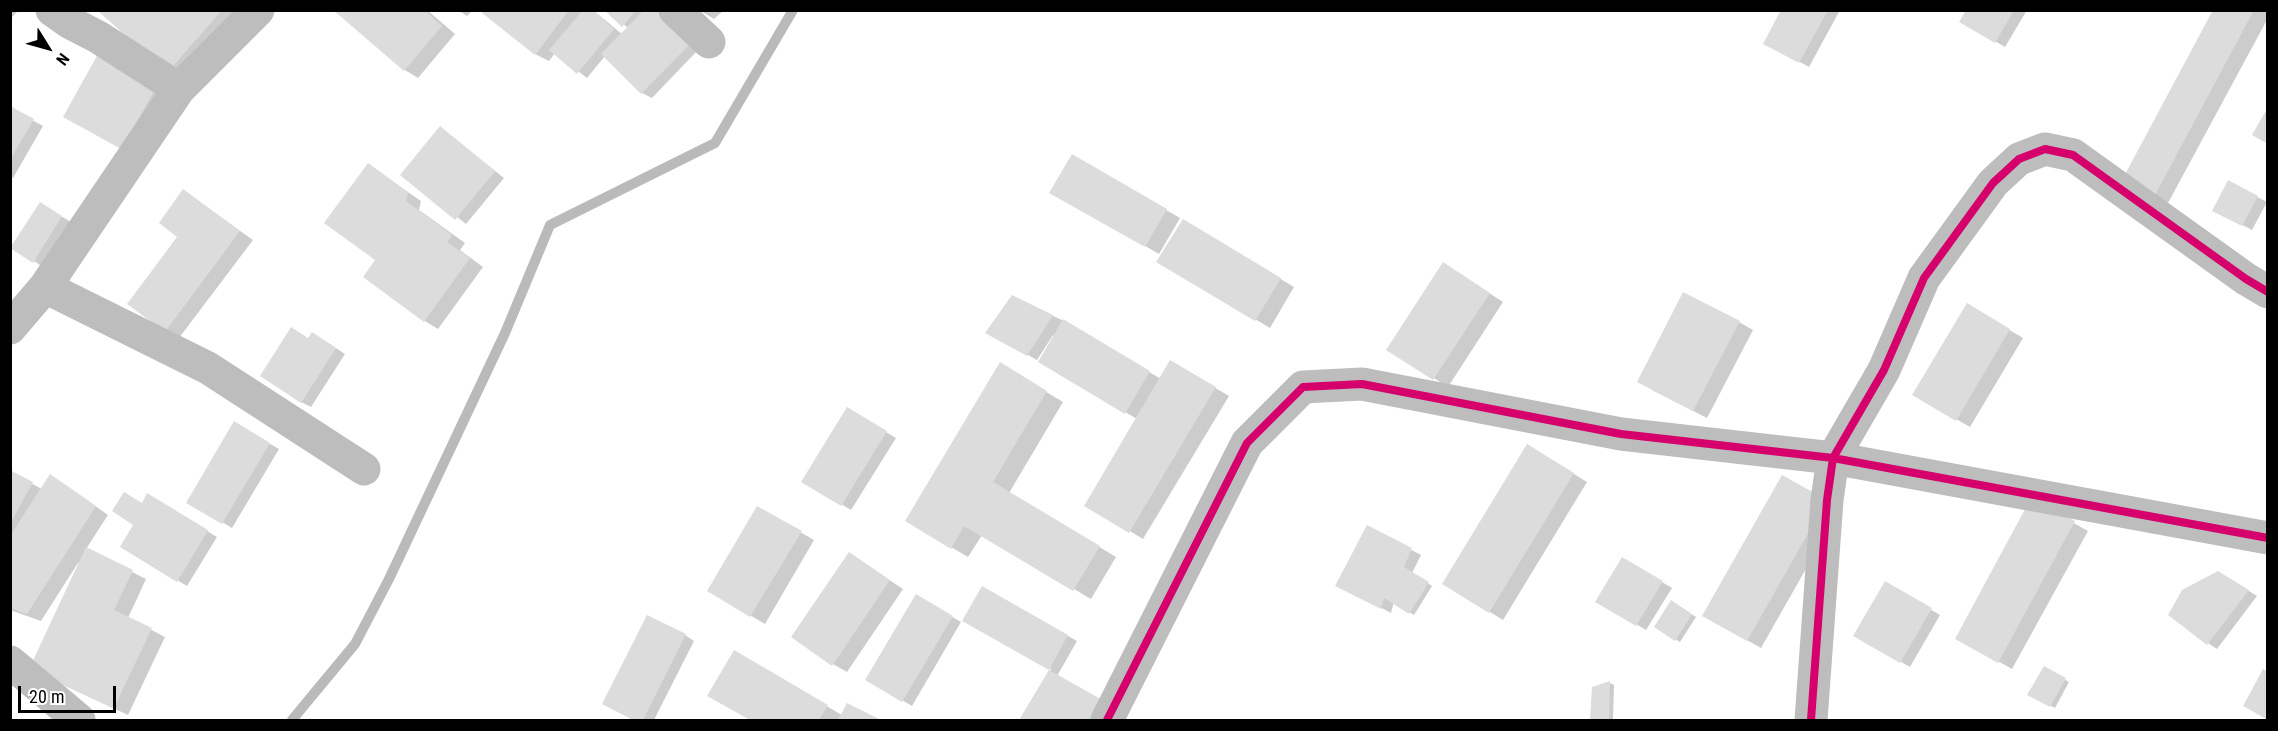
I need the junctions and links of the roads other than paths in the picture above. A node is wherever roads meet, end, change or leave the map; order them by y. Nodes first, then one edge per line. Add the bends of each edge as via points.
1 (52, 10) edge
2 (258, 10) edge
3 (675, 10) edge
4 (709, 42) dead end
5 (179, 89) junction
6 (45, 287) junction
7 (2268, 292) edge
8 (10, 328) edge
9 (1833, 458) junction
10 (364, 469) dead end
11 (2268, 538) edge
12 (10, 662) edge
13 (79, 720) edge
14 (1107, 720) edge
15 (1811, 720) edge

1 - 5 street
2 - 5 street
3 - 4 street
5 - 6 street
6 - 8 street
6 - 10 street via 208,368
7 - 9 street via 2073,155 2045,149 2037,152 2019,159 1994,183 1924,279 1884,370
9 - 11 street
9 - 14 street via 1621,434 1362,384 1303,387 1247,443
9 - 15 street
12 - 13 street

